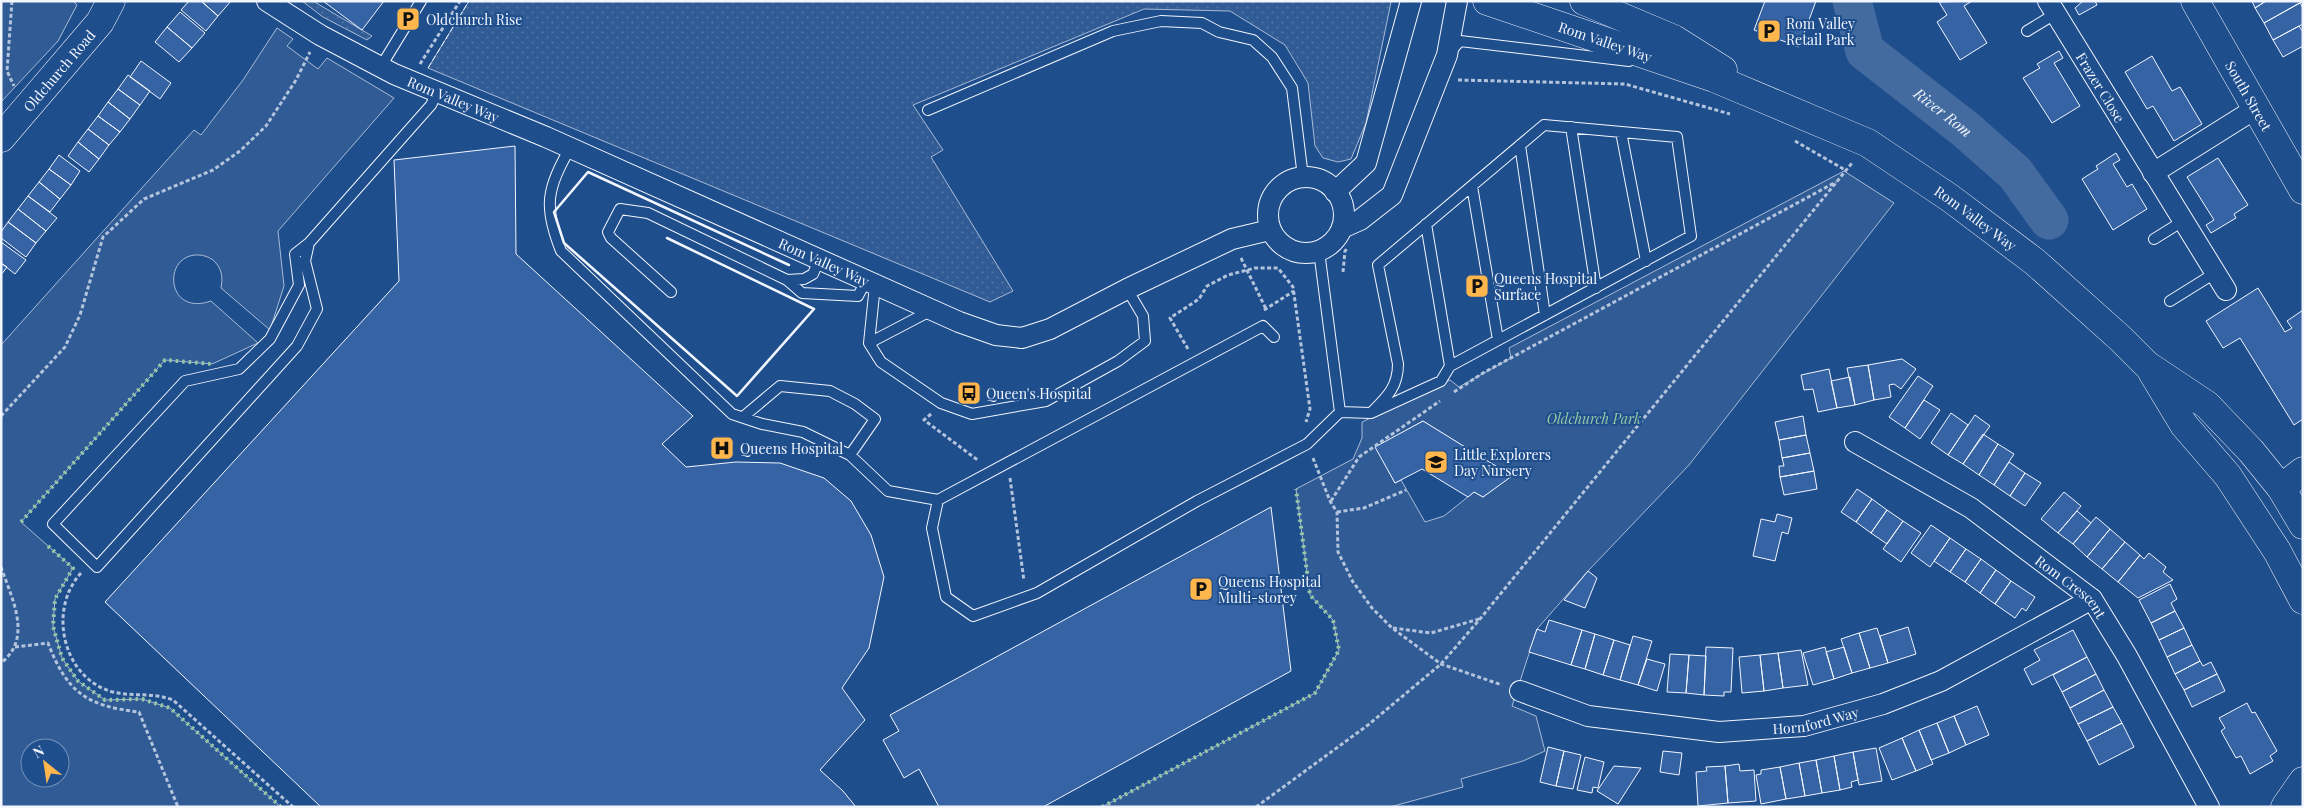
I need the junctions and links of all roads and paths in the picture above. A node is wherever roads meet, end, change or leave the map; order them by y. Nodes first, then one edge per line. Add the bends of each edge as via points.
1 (12, 1) edge
2 (111, 1) edge
3 (421, 1) edge
4 (460, 1) edge
5 (1411, 1) edge
6 (1457, 1) edge
7 (1487, 1) edge
8 (1584, 1) edge
9 (2195, 1) edge
10 (272, 3) edge
11 (2052, 7) edge
12 (2027, 31) dead end
13 (320, 35) junction
14 (1447, 55) junction
15 (420, 64) dead end
16 (1680, 66) junction
17 (380, 68) junction
18 (437, 93) junction
19 (1779, 105) junction
20 (2255, 109) junction
21 (928, 110) dead end
22 (25, 112) junction
23 (1571, 127) junction
24 (1621, 132) junction
25 (1, 138) edge
26 (1868, 143) junction
27 (1520, 146) junction
28 (570, 148) junction
29 (2153, 173) junction
30 (1303, 177) junction
31 (1838, 181) junction
32 (1472, 186) junction
33 (2303, 190) edge
34 (1336, 192) junction
35 (2183, 221) junction
36 (1426, 224) junction
37 (1342, 228) junction
38 (1270, 230) junction
39 (1232, 239) junction
40 (2154, 239) dead end
41 (309, 244) junction
42 (1319, 251) junction
43 (820, 260) junction
44 (1646, 261) junction
45 (2215, 273) junction
46 (788, 280) junction
47 (871, 283) junction
48 (1596, 288) junction
49 (1127, 289) junction
50 (2226, 290) dead end
51 (671, 292) dead end
52 (2170, 301) dead end
53 (1266, 309) dead end
54 (932, 310) junction
55 (1545, 315) junction
56 (1274, 337) dead end
57 (1498, 340) junction
58 (869, 343) junction
59 (2147, 365) junction
60 (1450, 366) junction
61 (1450, 394) dead end
62 (1442, 400) dead end
63 (1340, 412) junction
64 (1371, 413) junction
65 (931, 414) dead end
66 (1, 416) edge
67 (744, 417) junction
68 (1855, 442) dead end
69 (1307, 444) junction
70 (850, 455) junction
71 (980, 463) dead end
72 (1009, 472) dead end
73 (2303, 472) edge
74 (2280, 488) junction
75 (1406, 490) dead end
76 (938, 500) junction
77 (1330, 501) junction
78 (1337, 512) junction
79 (2303, 525) edge
80 (2277, 551) junction
81 (92, 562) junction
82 (1, 567) edge
83 (1024, 586) dead end
84 (2092, 599) junction
85 (2303, 600) edge
86 (1480, 619) junction
87 (1392, 628) junction
88 (15, 647) junction
89 (1, 663) edge
90 (1441, 664) junction
91 (1520, 691) joint
92 (2303, 781) edge
93 (178, 807) edge
94 (293, 807) edge
95 (1256, 807) edge
96 (2209, 807) edge
97 (2286, 807) edge

1 - 22 path via 7,70
2 - 22 main road, Oldchurch Road via 100,22
3 - 17 lane
4 - 15 path
5 - 34 street via 1366,163
6 - 14 street
7 - 16 main road, Rom Valley Way
8 - 19 main road, Rom Valley Way via 1674,39
9 - 20 main road, South Street
10 - 13 street
11 - 12 lane
11 - 29 street, Frazer Close
13 - 17 street
13 - 66 path via 266,126 213,170 144,199 103,237 80,315 65,347
14 - 16 lane via 1460,41
14 - 37 street via 1392,195 1360,220
16 - 19 main road, Rom Valley Way
17 - 18 street, Rom Valley Way
18 - 28 street, Rom Valley Way
18 - 41 lane via 431,105
19 - 26 main road, Rom Valley Way
20 - 29 street
20 - 33 main road, South Street
21 - 30 lane via 1112,31 1161,20 1202,23 1219,32 1253,40 1272,57 1292,88
22 - 25 main road, Oldchurch Road
23 - 24 lane
23 - 27 lane via 1544,124
23 - 48 lane
24 - 44 lane
24 - 44 lane via 1677,137 1691,236
26 - 31 path
26 - 59 main road, Rom Valley Way via 1950,198 2035,262
27 - 32 lane
27 - 55 lane
28 - 43 street, Rom Valley Way
28 - 67 lane via 556,173 548,201 551,227 562,251 732,414
29 - 35 street, Frazer Close
30 - 34 street via 1321,181
30 - 38 street via 1292,180 1273,195 1268,206
31 - 61 path via 1483,373
31 - 86 path
32 - 36 lane
32 - 57 lane
34 - 37 street via 1343,209
35 - 40 lane
35 - 45 street, Frazer Close
36 - 60 lane
36 - 64 lane via 1378,264 1398,378 1391,392
37 - 42 street via 1333,241
38 - 39 street, Rom Valley Way
38 - 42 street via 1290,251 1304,254
39 - 49 street, Rom Valley Way
39 - 53 path
41 - 81 lane via 305,260 317,309 297,346 97,567
41 - 81 lane via 295,254 299,284 270,339 239,369 185,381 53,524
42 - 63 lane
43 - 46 lane via 813,274 804,279
43 - 47 street, Rom Valley Way
44 - 48 lane
45 - 50 street, Frazer Close
45 - 52 lane
46 - 47 lane via 802,292 858,296
46 - 51 lane via 648,213 620,210 608,232 611,238
47 - 54 street, Rom Valley Way
47 - 58 lane
48 - 55 lane
49 - 54 street, Rom Valley Way via 1050,330 1022,338 996,335
49 - 58 lane via 1143,316 1145,341 1118,361 1046,401 972,414 941,403 881,362
54 - 58 lane
55 - 57 lane
56 - 76 lane via 1263,326
57 - 60 lane
59 - 74 main road, Rom Valley Way via 2207,404
59 - 80 main road, Rom Valley Way via 2184,425 2228,476
60 - 64 lane via 1441,381
62 - 77 path via 1359,457
63 - 64 lane
63 - 69 lane
65 - 71 path via 924,420
67 - 70 lane via 803,432
67 - 70 lane via 780,386 830,391 875,419
68 - 84 street, Rom Crescent via 1971,508
69 - 76 lane via 1197,501 1037,593 973,616 946,597 932,528
69 - 77 path
70 - 76 lane via 888,492
72 - 83 path
73 - 74 main road
74 - 79 main road, Rom Valley Way
74 - 80 main road, Rom Valley Way via 2275,521
75 - 78 path via 1364,508
77 - 78 path
78 - 87 path via 1338,552 1353,582
80 - 85 main road, Rom Valley Way
81 - 94 path via 76,578 67,594 62,614 62,631 67,647 80,669 96,684 112,692 159,694 173,700
82 - 88 path via 20,627
84 - 91 street, Hornford Way via 1941,681 1883,704 1804,726 1719,732 1700,730 1588,716
84 - 96 street, Rom Crescent via 2127,656
86 - 87 path via 1431,633
86 - 90 path
87 - 90 path
88 - 89 path
88 - 93 path via 48,643 58,669 88,700 109,708 139,712
90 - 91 path
90 - 95 path via 1368,725
92 - 97 main road

